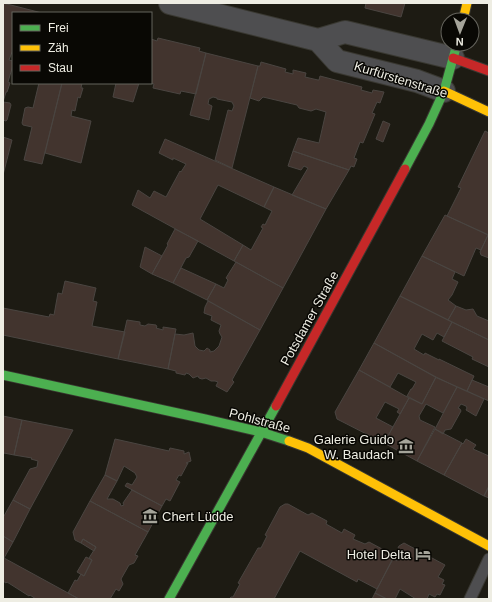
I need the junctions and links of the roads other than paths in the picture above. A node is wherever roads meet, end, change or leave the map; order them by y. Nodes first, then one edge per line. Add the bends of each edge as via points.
1 (170, 3) edge
2 (318, 40) junction
3 (440, 48) edge
4 (455, 52) edge
5 (457, 52) edge
6 (489, 70) edge
7 (444, 91) junction
8 (489, 112) edge
9 (3, 375) edge
10 (261, 432) junction
11 (489, 546) edge
12 (489, 559) edge
13 (169, 599) edge
14 (470, 599) edge

1 - 2 street
2 - 3 street via 344,32
2 - 7 street, Kurfürstenstraße via 337,61 417,81
4 - 7 main road, Potsdamer Straße
5 - 6 main road
7 - 8 main road, Kurfürstenstraße
7 - 10 main road, Potsdamer Straße via 410,160
9 - 10 main road, Pohlstraße
10 - 11 main road, Pohlstraße via 308,448
10 - 13 main road, Potsdamer Straße
12 - 14 lane

